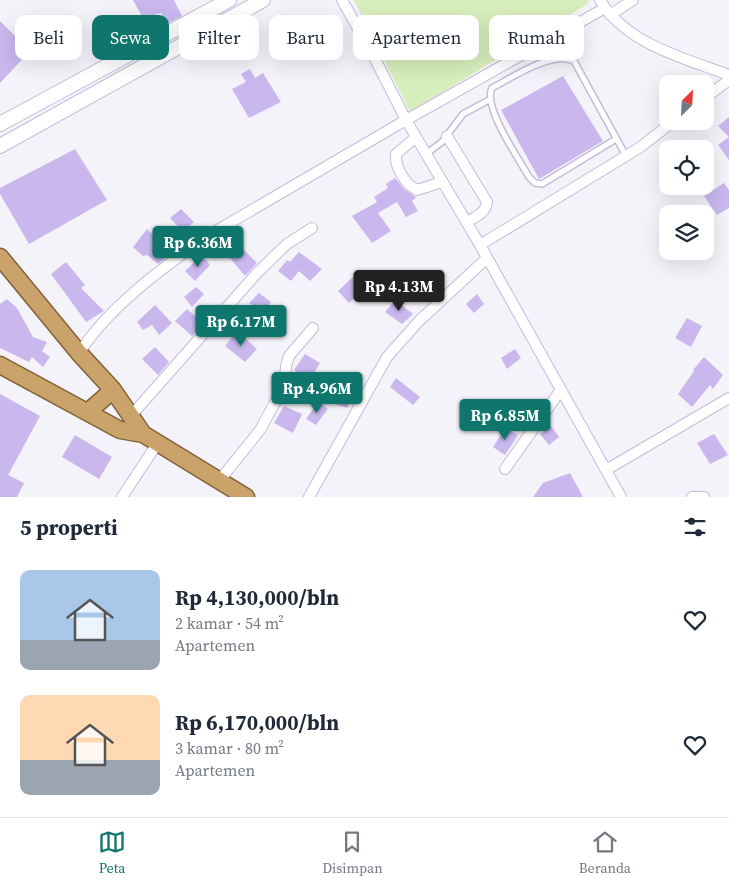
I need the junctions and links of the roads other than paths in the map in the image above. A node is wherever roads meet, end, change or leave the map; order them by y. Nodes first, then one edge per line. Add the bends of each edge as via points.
1 (263, 0) edge
2 (342, 0) edge
3 (633, 0) edge
4 (227, 1) edge
5 (605, 8) edge
6 (729, 75) edge
7 (729, 80) edge
8 (714, 91) edge
9 (489, 100) junction
10 (406, 120) junction
11 (0, 124) edge
12 (662, 130) edge
13 (447, 136) junction
14 (416, 137) junction
15 (616, 139) junction
16 (0, 146) edge
17 (426, 154) junction
18 (626, 156) junction
19 (442, 182) junction
20 (466, 222) junction
21 (312, 228) dead end
22 (480, 245) junction
23 (0, 257) edge
24 (486, 259) junction
25 (313, 328) dead end
26 (79, 352) junction
27 (0, 365) edge
28 (113, 390) junction
29 (560, 391) junction
30 (729, 398) edge
31 (89, 411) junction
32 (130, 417) junction
33 (143, 434) junction
34 (157, 444) junction
35 (505, 469) dead end
36 (606, 470) junction
37 (219, 481) junction
38 (122, 497) edge
39 (246, 497) edge
40 (309, 497) edge
41 (621, 497) edge
42 (692, 497) edge
43 (704, 497) edge

1 - 16 main road
2 - 10 street
3 - 5 street
4 - 11 main road
5 - 6 street via 635,35 668,52
5 - 10 street
7 - 8 street
9 - 13 lane via 463,114
9 - 15 lane via 536,184 542,184
9 - 15 lane via 492,88 533,66 566,57 574,61
10 - 14 street
10 - 26 street via 204,238 110,314
12 - 18 street
13 - 17 lane
13 - 20 street via 487,202 483,212
14 - 17 street
14 - 19 street via 396,154 400,171 409,186 417,190
15 - 18 lane
17 - 19 street
18 - 22 street
19 - 20 street
20 - 22 street
21 - 32 street via 288,244 257,273
22 - 24 street
23 - 26 highway
24 - 29 street
24 - 40 street via 419,321 387,357
25 - 37 street via 290,356 285,384 260,430
26 - 28 highway
27 - 31 highway
28 - 31 highway
28 - 32 highway
29 - 35 street
29 - 36 street
30 - 36 street
31 - 33 highway via 120,430
32 - 33 highway
33 - 34 highway
34 - 37 highway
34 - 38 street
36 - 41 street
37 - 39 highway
42 - 43 street

